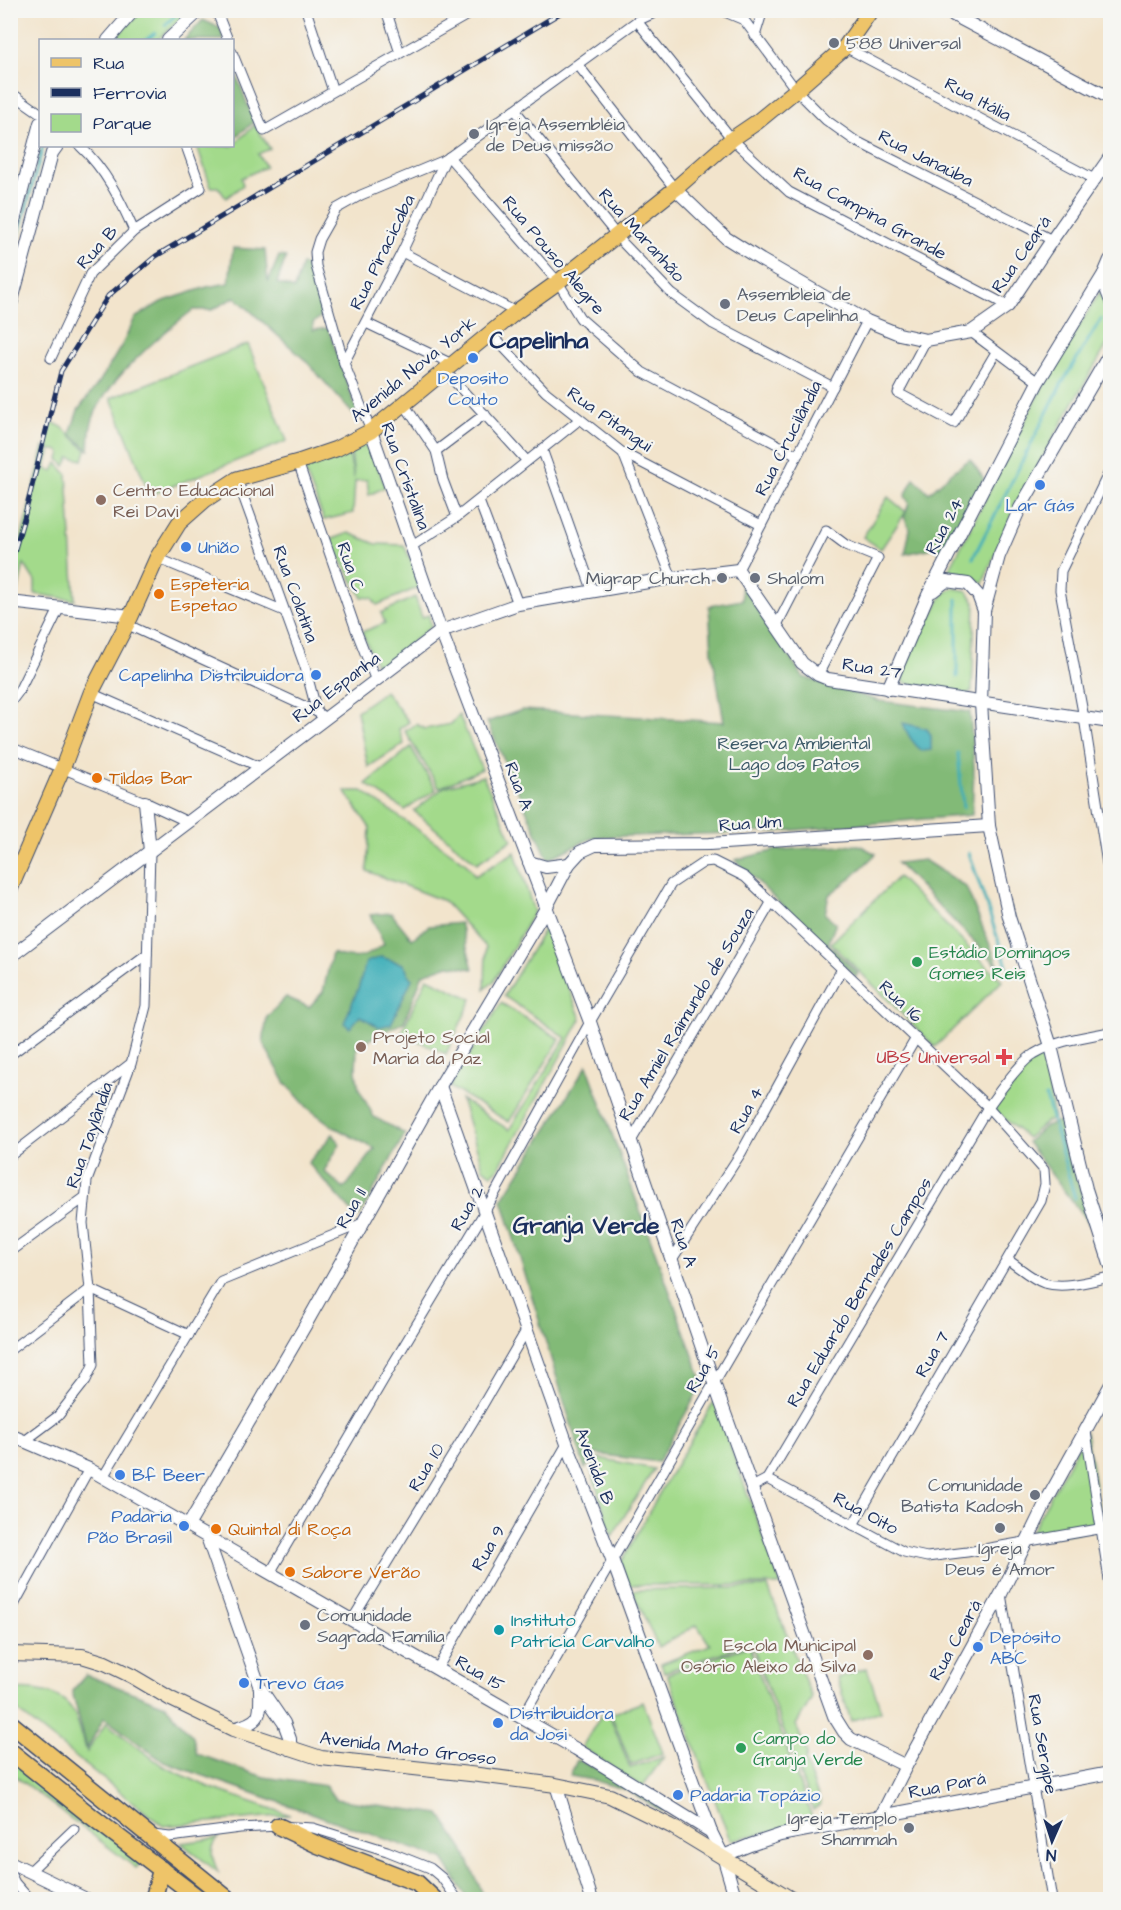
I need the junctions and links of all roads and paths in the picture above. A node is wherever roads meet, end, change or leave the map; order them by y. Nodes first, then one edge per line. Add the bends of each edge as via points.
1 (134, 10) edge
2 (200, 10) edge
3 (216, 10) edge
4 (306, 10) edge
5 (386, 10) edge
6 (476, 10) edge
7 (661, 10) edge
8 (720, 10) edge
9 (763, 10) edge
10 (871, 10) edge
11 (944, 10) edge
12 (637, 21) junction
13 (755, 36) junction
14 (109, 39) edge
15 (169, 39) edge
16 (228, 39) edge
17 (845, 47) junction
18 (400, 53) junction
19 (234, 57) edge
20 (578, 65) junction
21 (796, 90) junction
22 (333, 91) junction
23 (10, 92) edge
24 (1110, 98) edge
25 (515, 110) junction
26 (39, 112) edge
27 (39, 127) edge
28 (732, 138) junction
29 (56, 147) edge
30 (81, 147) edge
31 (186, 147) edge
32 (1110, 157) edge
33 (447, 158) junction
34 (1096, 180) junction
35 (675, 189) junction
36 (11, 231) edge
37 (134, 231) junction
38 (615, 235) junction
39 (1052, 240) junction
40 (402, 252) junction
41 (1110, 260) edge
42 (1104, 274) junction
43 (558, 282) junction
44 (1110, 299) edge
45 (1008, 306) junction
46 (10, 308) edge
47 (516, 312) junction
48 (867, 321) junction
49 (366, 323) junction
50 (971, 332) junction
51 (490, 333) junction
52 (926, 340) junction
53 (996, 352) junction
54 (1110, 353) edge
55 (51, 357) dead end
56 (344, 363) junction
57 (448, 367) junction
58 (1038, 382) junction
59 (833, 387) junction
60 (404, 404) junction
61 (484, 414) junction
62 (579, 420) junction
63 (370, 431) junction
64 (542, 449) junction
65 (436, 451) junction
66 (623, 453) junction
67 (797, 455) junction
68 (527, 461) junction
69 (298, 462) junction
70 (1110, 470) edge
71 (237, 478) junction
72 (479, 501) junction
73 (458, 517) junction
74 (761, 525) junction
75 (412, 546) junction
76 (158, 558) junction
77 (738, 570) junction
78 (672, 578) junction
79 (593, 592) junction
80 (928, 595) junction
81 (10, 602) edge
82 (518, 604) junction
83 (60, 607) junction
84 (284, 611) junction
85 (984, 611) junction
86 (128, 620) junction
87 (777, 625) junction
88 (441, 632) junction
89 (818, 675) junction
90 (376, 681) junction
91 (888, 689) junction
92 (92, 693) junction
93 (10, 703) edge
94 (981, 703) junction
95 (321, 715) junction
96 (1084, 718) junction
97 (1110, 722) edge
98 (10, 747) edge
99 (63, 767) junction
100 (260, 767) junction
101 (145, 802) junction
102 (188, 822) junction
103 (989, 826) junction
104 (708, 844) junction
105 (150, 851) junction
106 (712, 861) junction
107 (529, 862) junction
108 (569, 864) junction
109 (1110, 883) edge
110 (10, 889) edge
111 (771, 903) junction
112 (546, 908) junction
113 (147, 954) junction
114 (10, 957) edge
115 (842, 969) junction
116 (590, 1022) junction
117 (1110, 1032) edge
118 (916, 1038) junction
119 (1051, 1046) junction
120 (10, 1055) edge
121 (131, 1064) junction
122 (441, 1086) junction
123 (988, 1107) junction
124 (630, 1143) junction
125 (10, 1156) edge
126 (84, 1198) junction
127 (1041, 1201) joint
128 (485, 1211) junction
129 (363, 1223) junction
130 (10, 1252) edge
131 (1008, 1260) junction
132 (671, 1261) junction
133 (1110, 1264) edge
134 (1110, 1277) edge
135 (90, 1289) junction
136 (526, 1329) junction
137 (189, 1335) junction
138 (10, 1350) edge
139 (714, 1383) junction
140 (1110, 1386) edge
141 (1086, 1432) junction
142 (10, 1435) edge
143 (26, 1440) junction
144 (567, 1444) junction
145 (89, 1469) junction
146 (104, 1477) junction
147 (767, 1479) junction
148 (752, 1487) junction
149 (853, 1525) junction
150 (188, 1526) junction
151 (1106, 1528) edge
152 (207, 1537) junction
153 (1026, 1541) junction
154 (612, 1559) junction
155 (270, 1573) junction
156 (1110, 1586) edge
157 (1001, 1594) junction
158 (10, 1612) edge
159 (352, 1620) junction
160 (10, 1654) edge
161 (437, 1669) junction
162 (260, 1688) junction
163 (522, 1718) junction
164 (10, 1723) edge
165 (233, 1729) junction
166 (290, 1749) junction
167 (10, 1751) edge
168 (906, 1766) junction
169 (1110, 1773) edge
170 (556, 1785) junction
171 (1033, 1786) junction
172 (881, 1816) junction
173 (278, 1826) junction
174 (74, 1829) dead end
175 (711, 1832) junction
176 (148, 1833) junction
177 (723, 1856) junction
178 (10, 1862) edge
179 (161, 1869) junction
180 (29, 1872) junction
181 (10, 1873) edge
182 (13, 1885) edge
183 (30, 1899) edge
184 (88, 1899) edge
185 (151, 1899) edge
186 (201, 1899) edge
187 (229, 1899) edge
188 (435, 1899) edge
189 (458, 1899) edge
190 (592, 1899) edge
191 (736, 1899) edge
192 (794, 1899) edge
193 (1053, 1899) edge

1 - 14 street
2 - 15 street
3 - 16 street
4 - 22 street
5 - 18 street
6 - 18 street
7 - 12 street, Rua Cristalina
8 - 13 street via 744,20
9 - 13 street
10 - 17 main road, Avenida Nova York
11 - 24 street
12 - 20 street, Rua Cristalina
12 - 28 street, Rua Campina Grande
13 - 21 street
17 - 21 main road, Avenida Nova York
17 - 34 street, Rua Itália
18 - 22 street
19 - 22 street via 264,131
20 - 25 street, Rua Cristalina
20 - 35 street
21 - 28 main road, Avenida Nova York
21 - 39 street, Rua Janaúba via 826,120 854,140
23 - 26 street
25 - 33 street, Rua Cristalina
25 - 38 street, Rua Maranhão
27 - 36 street
28 - 35 main road, Avenida Nova York
28 - 45 street, Rua Campina Grande via 789,192
29 - 46 street
30 - 37 street via 96,160 119,196
31 - 37 street, Rua B via 201,188
32 - 34 street, Rua Ceará
33 - 40 street, Rua Piracicaba
33 - 43 street, Rua Pouso Alegre
33 - 56 street, Rua Cristalina via 336,209 319,239 316,266
34 - 39 street, Rua Ceará
35 - 38 main road, Avenida Nova York
35 - 48 street, Rua Ceará via 726,238
37 - 55 street, Rua B via 90,274
38 - 43 main road, Avenida Nova York
38 - 59 street, Rua Maranhão via 672,294 705,318
39 - 45 street, Rua Ceará
40 - 47 street
40 - 49 street, Rua Piracicaba
41 - 42 street, Rua 24
42 - 44 street
42 - 58 street, Rua 24
43 - 47 main road, Avenida Nova York
43 - 67 street, Rua Pouso Alegre via 580,318 642,372
45 - 50 street, Rua Ceará
47 - 51 main road, Avenida Nova York
48 - 52 street, Rua Ceará
48 - 59 street, Rua Crucilândia
49 - 56 street, Rua Piracicaba
49 - 57 street
50 - 52 street, Rua Ceará
50 - 53 street
51 - 57 main road, Avenida Nova York
51 - 62 street, Rua Pitangui via 546,392
52 - 53 street via 898,393 954,423
53 - 58 street
54 - 85 street via 1020,508 999,556
56 - 63 street, Rua Cristalina
57 - 60 main road, Avenida Nova York
57 - 61 street
58 - 80 street, Rua 24
59 - 67 street, Rua Crucilândia
60 - 63 main road, Avenida Nova York
60 - 65 street
61 - 65 street
61 - 68 street
62 - 64 street
62 - 66 street, Rua Pitangui
63 - 69 main road, Avenida Nova York via 336,449
63 - 75 street, Rua Cristalina
64 - 68 street
64 - 79 street
65 - 73 street
66 - 74 street, Rua Pitangui
66 - 78 street
67 - 74 street, Rua Crucilândia
68 - 72 street
69 - 71 main road, Avenida Nova York
69 - 90 street, Rua C
70 - 96 street via 1060,570 1060,590
71 - 76 main road, Avenida Nova York via 179,523
71 - 84 street, Rua Colatina
72 - 73 street
72 - 82 street
73 - 75 street
74 - 77 street, Rua Crucilândia
75 - 88 street, Rua Cristalina
76 - 84 street
76 - 86 main road, Avenida Nova York
77 - 78 street, Rua Espanha
77 - 87 street, Rua 27
78 - 79 street, Rua Espanha
79 - 82 street, Rua Espanha
80 - 85 street via 946,581 968,584
80 - 91 street, Rua 24
81 - 83 street
82 - 88 street, Rua Espanha
83 - 86 street
83 - 93 street
84 - 95 street, Rua Colatina
85 - 94 street
86 - 92 main road, Avenida Nova York
86 - 95 street
87 - 89 street, Rua 27 via 802,663
87 - 89 street via 826,530 846,545 878,558
88 - 90 street, Rua Espanha
88 - 107 street, Rua A
89 - 91 street, Rua 27
90 - 95 street, Rua Espanha
91 - 94 street, Rua 27
92 - 99 main road, Avenida Nova York
92 - 100 street
94 - 96 street, Rua 27
94 - 103 street
95 - 100 street, Rua Espanha
96 - 97 street, Rua 27
96 - 109 street
98 - 99 street
99 - 101 street
99 - 110 main road, Avenida Nova York
100 - 102 street, Rua Espanha
101 - 102 street
101 - 105 street
102 - 105 street, Rua Espanha
103 - 104 street, Rua Um
103 - 119 street via 1009,917
104 - 106 street
104 - 108 street, Rua Um via 595,845 580,852
105 - 113 street, Rua Taylândia
105 - 114 street, Rua Espanha
106 - 111 street, Rua 16 via 746,877
106 - 116 street, Rua 2 via 704,861 670,884
107 - 108 street via 546,867
107 - 112 street, Rua A
108 - 112 street, Rua Um
111 - 115 street, Rua 16
111 - 124 street, Rua Amiel Raimundo de Souza
112 - 116 street, Rua A
112 - 122 street, Rua 11
113 - 120 street
113 - 121 street, Rua Taylândia via 146,1006
115 - 118 street, Rua 16
115 - 132 street, Rua 4 via 741,1152
116 - 124 street, Rua A
116 - 128 street, Rua 2
117 - 119 street, Rua Eduardo Bernades Campos
118 - 123 street, Rua 16
118 - 139 street, Rua 5
119 - 123 street, Rua Eduardo Bernades Campos via 1032,1054
119 - 133 street via 1086,1189
121 - 125 street
121 - 126 street, Rua Taylândia
122 - 128 street, Avenida B
122 - 129 street, Rua 11
123 - 127 street, Rua 16 via 1044,1170
123 - 147 street, Rua Eduardo Bernades Campos
124 - 132 street, Rua A
126 - 130 street
126 - 135 street, Rua Taylândia
127 - 131 street, Rua 7
128 - 136 street, Avenida B
128 - 155 street, Rua 2
129 - 137 street via 221,1281
129 - 150 street, Rua 11
131 - 134 street via 1042,1282 1054,1285
131 - 149 street, Rua 7
132 - 139 street, Rua A
135 - 137 street
135 - 138 street
135 - 143 street, Rua Taylândia via 93,1365 58,1416
136 - 144 street, Avenida B
136 - 159 street, Rua 10
137 - 146 street
139 - 148 street, Rua A
139 - 154 street, Rua 5
140 - 141 street, Rua Ceará
141 - 151 street
141 - 153 street, Rua Ceará
142 - 143 street, Rua 15
143 - 145 street, Rua 15
144 - 154 street, Avenida B
144 - 161 street, Rua 9
145 - 146 street, Rua 15
145 - 158 street
146 - 150 street, Rua 15
147 - 148 street
147 - 149 street, Rua Oito
148 - 168 street, Rua A via 839,1725 850,1739
149 - 153 street, Rua Oito via 904,1552 927,1557
150 - 152 street, Rua 15
151 - 153 street, Rua Oito
151 - 156 street
152 - 155 street, Rua 15
152 - 162 street
153 - 157 street, Rua Ceará
154 - 163 street, Rua 5
154 - 175 street, Avenida B
155 - 159 street, Rua 15
157 - 168 street, Rua Ceará
157 - 171 street, Rua Sergipe
159 - 161 street, Rua 15
160 - 165 main road, Avenida Mato Grosso via 82,1656 105,1663
161 - 163 street, Rua 15
162 - 165 street via 261,1712 251,1724
162 - 166 street via 284,1723
163 - 175 street, Rua 15
164 - 176 highway
165 - 166 main road, Avenida Mato Grosso
166 - 170 main road, Avenida Mato Grosso via 321,1758
167 - 179 highway
168 - 172 street, Rua Ceará
169 - 171 street, Rua Pará
170 - 177 main road, Avenida Mato Grosso via 610,1796
170 - 190 street
171 - 172 street, Rua Pará
171 - 193 street, Rua Sergipe
172 - 177 street, Rua Pará via 780,1835
173 - 176 street via 170,1837
173 - 188 highway via 417,1883
173 - 189 street via 313,1828 430,1868
174 - 180 street
175 - 177 street, Avenida B
176 - 187 highway
177 - 191 street, Avenida B
177 - 192 main road, Avenida Mato Grosso
178 - 180 street
179 - 185 highway
179 - 186 highway
180 - 184 street
181 - 182 street
182 - 183 street

